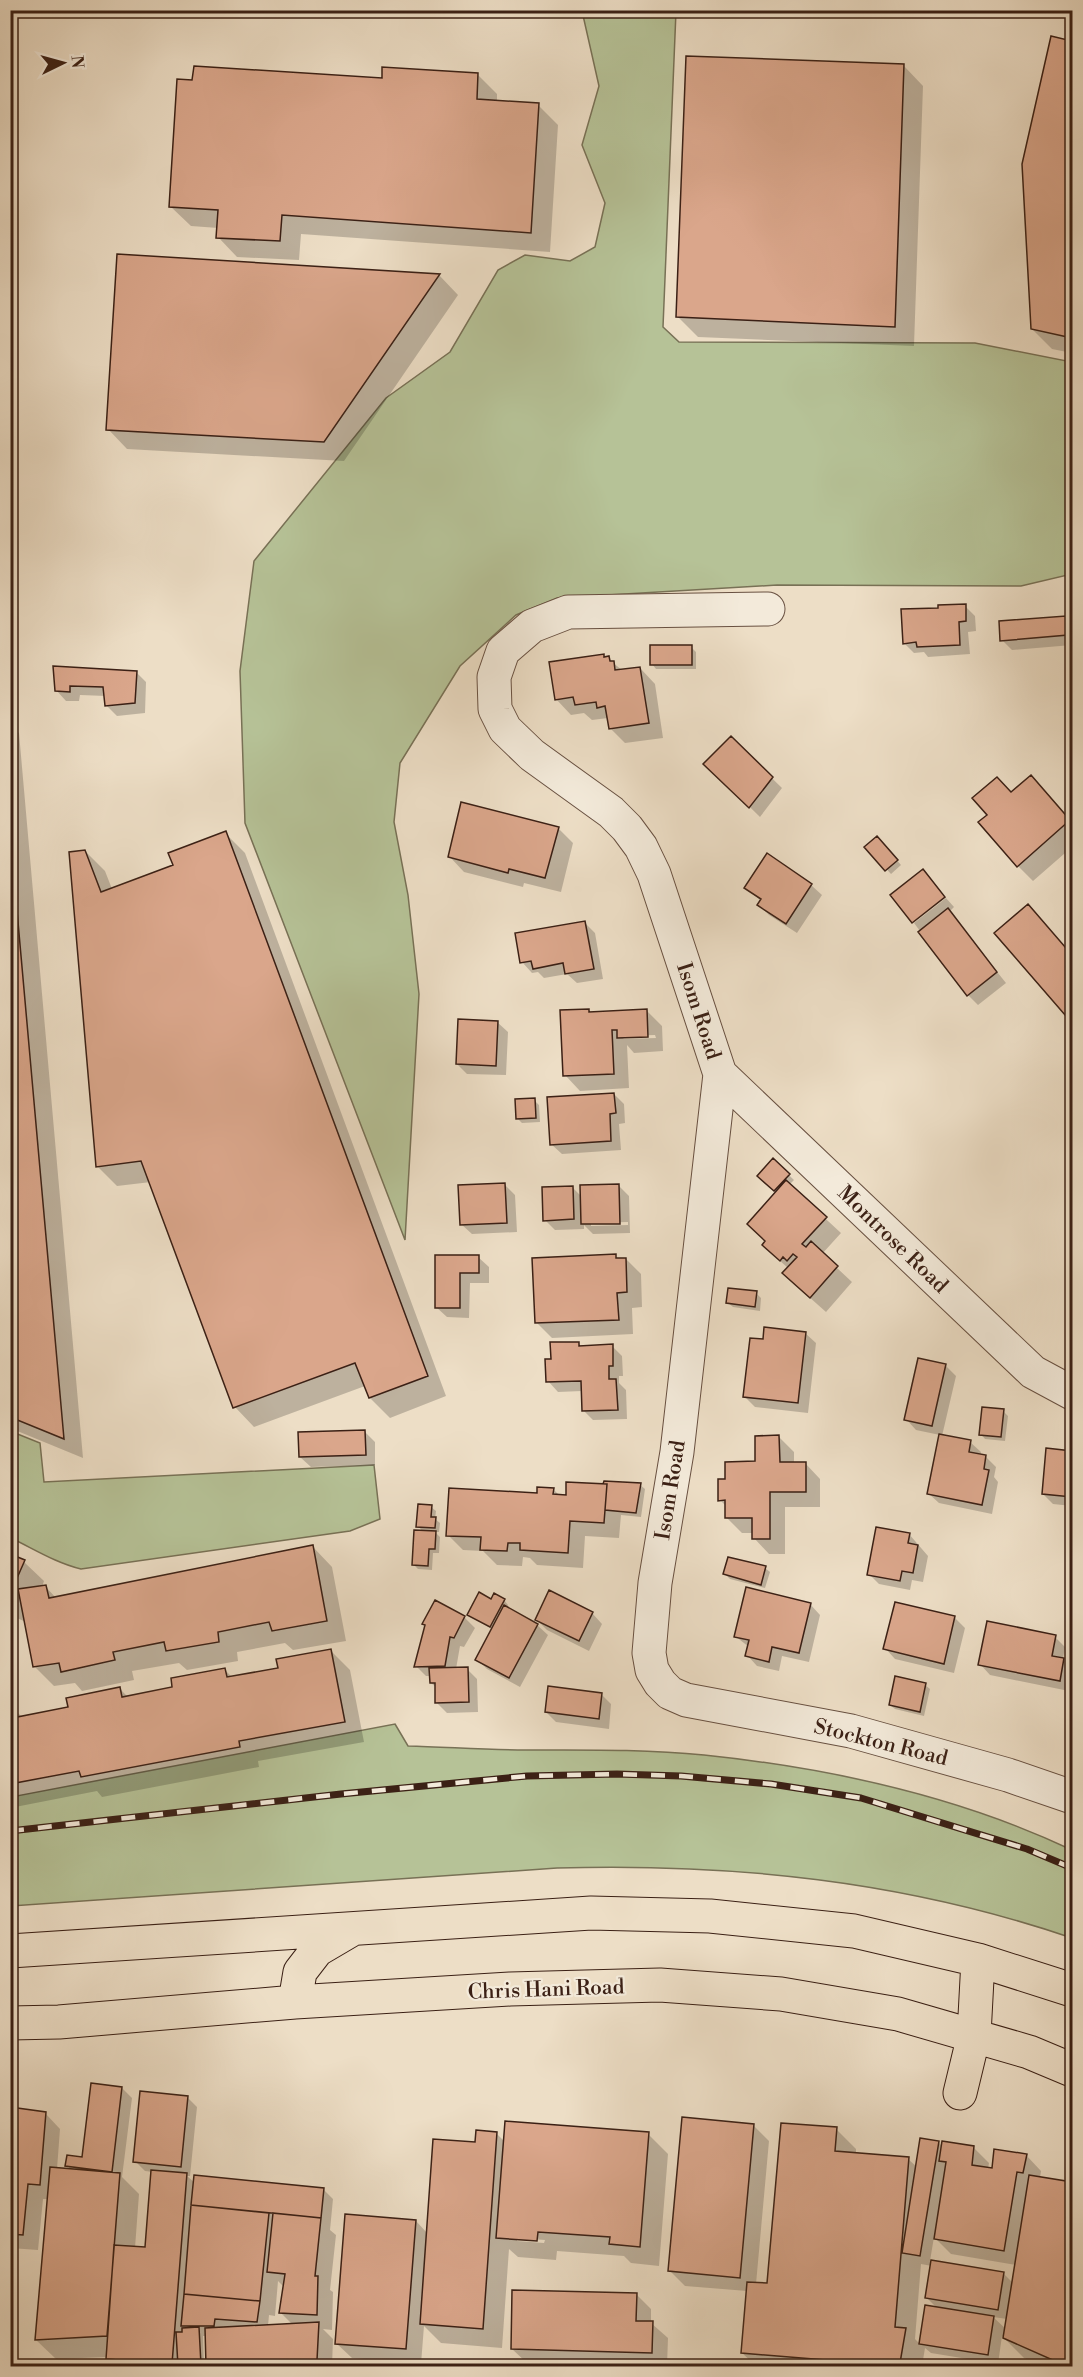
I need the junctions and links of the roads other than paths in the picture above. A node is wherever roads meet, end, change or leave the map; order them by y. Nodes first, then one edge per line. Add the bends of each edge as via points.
1 (768, 609) dead end
2 (720, 1074) junction
3 (1072, 1393) edge
4 (686, 1700) joint
5 (1072, 1797) edge
6 (353, 1929) junction
7 (10, 1951) edge
8 (978, 1959) junction
9 (1072, 1990) edge
10 (295, 2002) junction
11 (10, 2023) edge
12 (974, 2035) junction
13 (1072, 2070) edge
14 (960, 2093) dead end

1 - 2 street, Isom Road via 568,612 532,626 503,651 494,677 495,709 505,729 532,755 611,812 641,847 654,874
2 - 3 street, Montrose Road via 1033,1372
2 - 4 street, Isom Road via 677,1452 655,1583 649,1653 652,1670 660,1683
4 - 5 street, Stockton Road via 851,1731
6 - 7 main road
6 - 8 main road via 591,1913 710,1916 855,1930
6 - 10 main road via 317,1950 300,1972
8 - 9 main road
8 - 12 main road
10 - 11 main road, Chris Hani Road
10 - 12 main road, Chris Hani Road via 660,1985 781,1994 898,2014
12 - 13 main road, Chris Hani Road
12 - 14 main road

